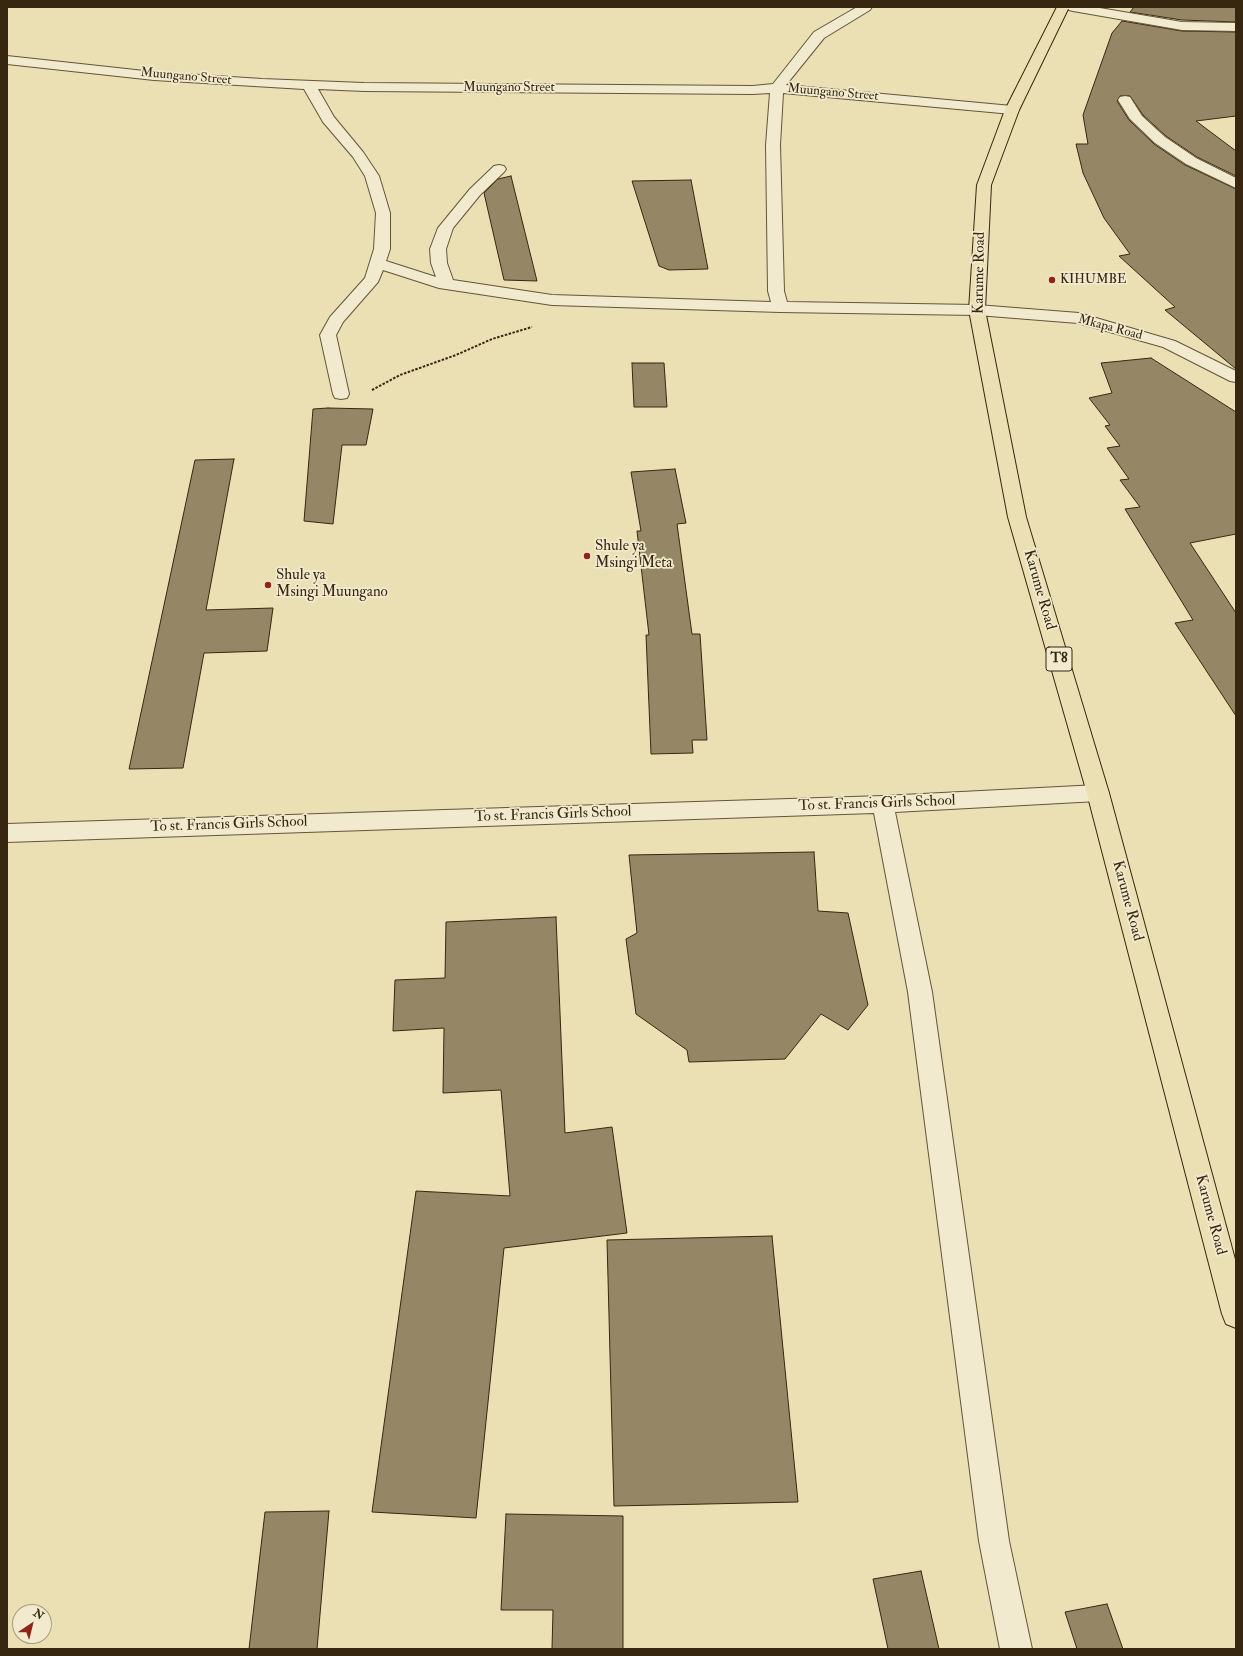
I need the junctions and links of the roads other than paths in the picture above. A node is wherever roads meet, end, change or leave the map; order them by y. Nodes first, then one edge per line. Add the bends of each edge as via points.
1 (861, 7) edge
2 (1063, 7) edge
3 (1073, 7) edge
4 (1236, 27) edge
5 (7, 60) edge
6 (309, 85) junction
7 (777, 88) junction
8 (1125, 100) dead end
9 (1012, 110) junction
10 (499, 169) dead end
11 (1236, 184) edge
12 (377, 263) junction
13 (446, 284) junction
14 (780, 307) junction
15 (977, 310) junction
16 (1236, 376) edge
17 (341, 394) dead end
18 (1098, 793) junction
19 (883, 804) junction
20 (7, 833) edge
21 (1236, 1314) edge
22 (1016, 1649) edge

1 - 7 street via 819,35
2 - 9 highway, Karume Road / T8
3 - 4 street via 1182,26
5 - 6 street, Muungano Street via 154,76
6 - 7 street, Muungano Street via 753,90
6 - 12 street via 328,119 372,176 383,213 382,249
7 - 9 street, Muungano Street
7 - 14 street via 773,145 776,291
8 - 11 street via 1137,119 1160,140 1191,161
9 - 15 highway, Karume Road / T8 via 984,184
10 - 13 street via 475,192 446,228 438,249 439,263
12 - 13 street, Mkapa Road
12 - 17 street via 372,279 336,320 328,335
13 - 14 street, Mkapa Road via 552,300
14 - 15 street, Mkapa Road
15 - 16 street, Mkapa Road via 1079,318 1169,344
15 - 18 highway, Karume Road / T8 via 1017,516
18 - 19 street, To st. Francis Girls School
18 - 21 highway, Karume Road / T8
19 - 20 street, To st. Francis Girls School
19 - 22 street via 920,992 994,1541

